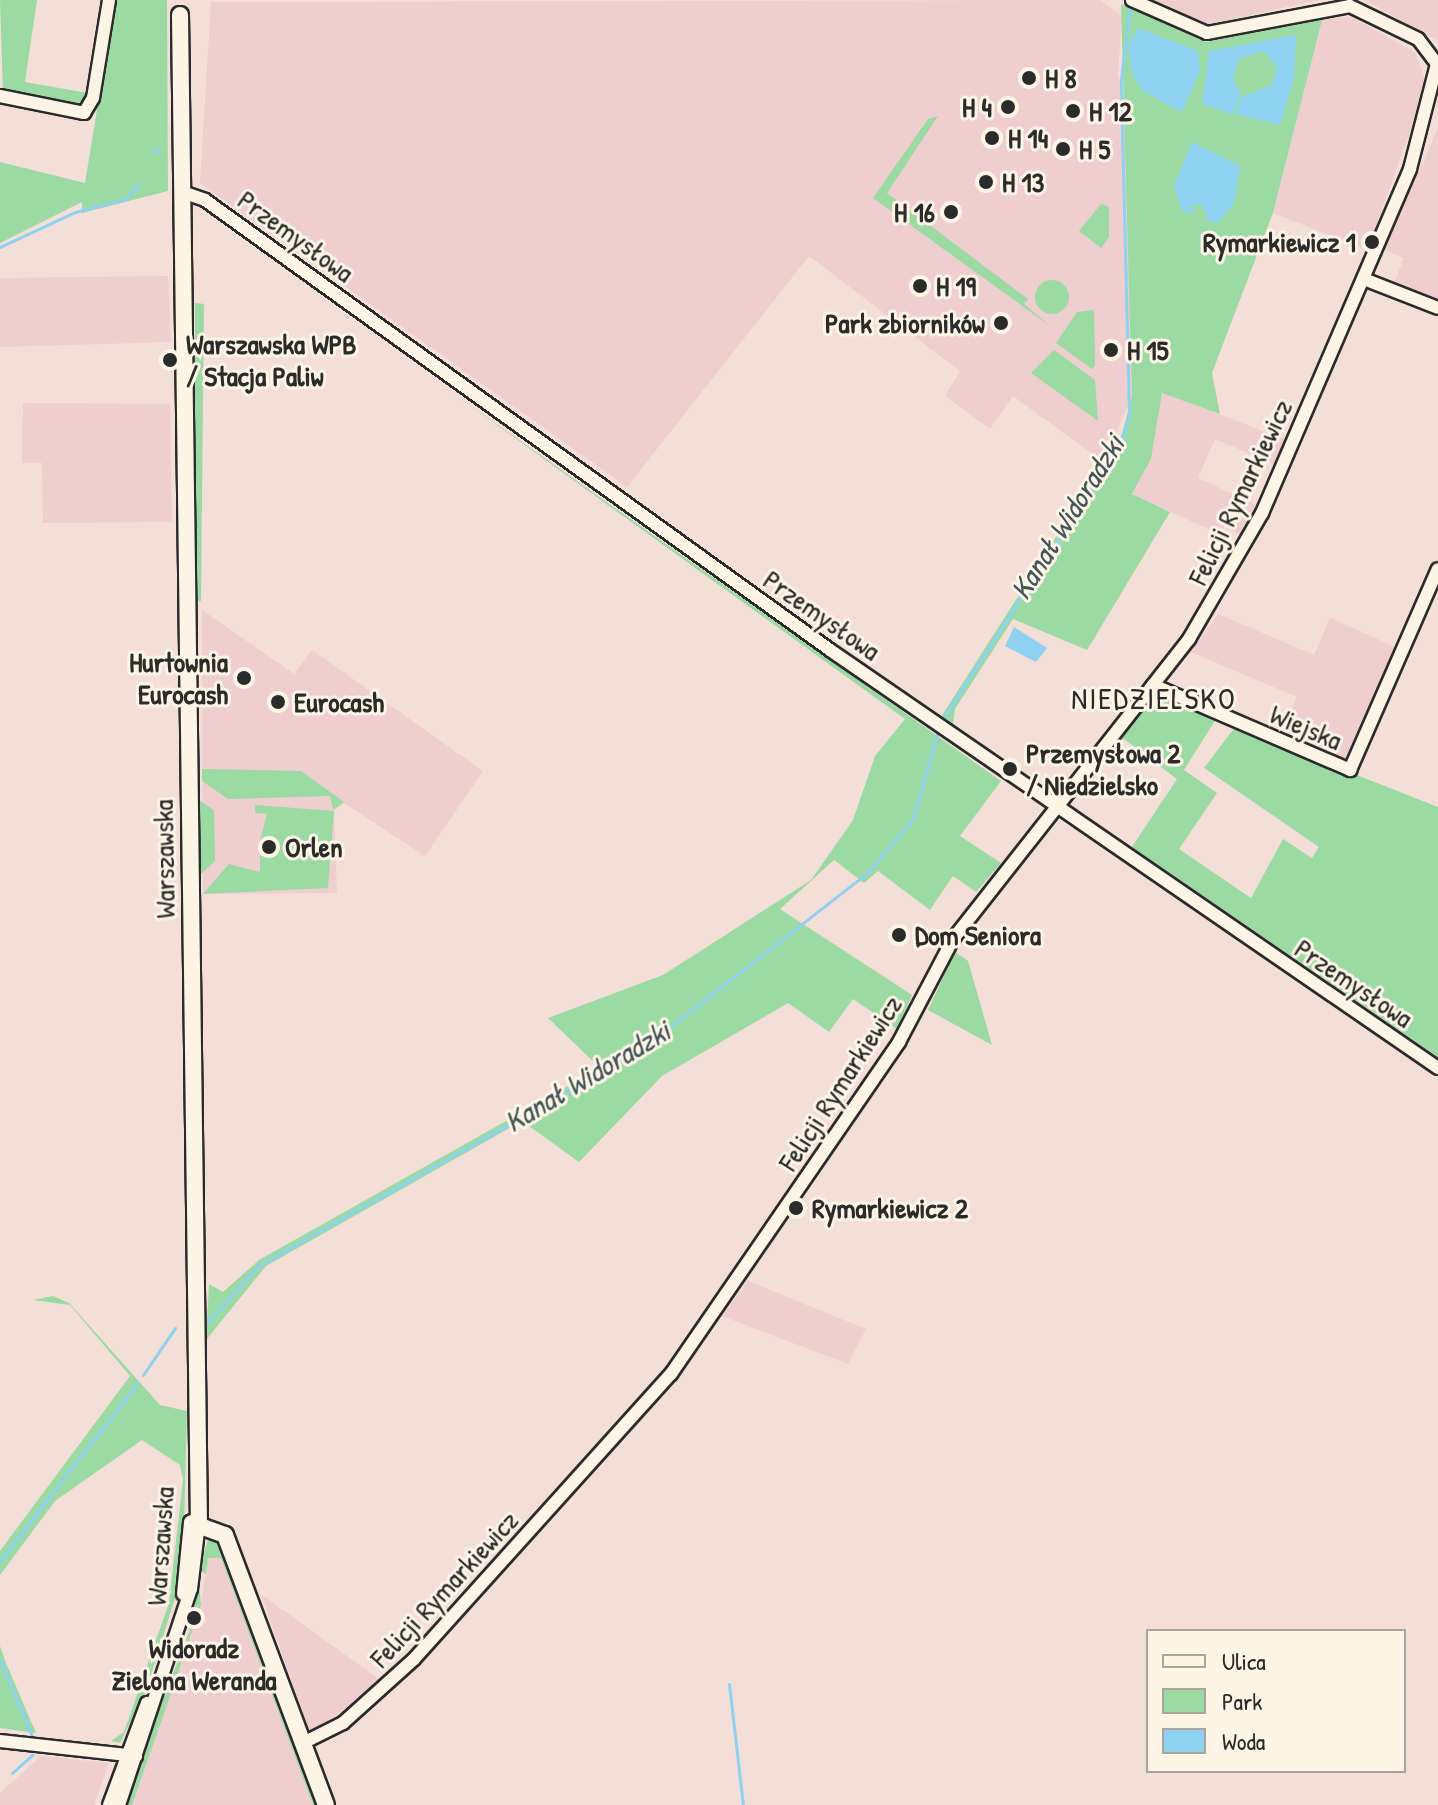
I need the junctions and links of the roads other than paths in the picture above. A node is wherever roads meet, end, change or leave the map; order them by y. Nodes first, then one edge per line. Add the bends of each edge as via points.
1 (109, 0) edge
2 (1132, 0) edge
3 (180, 8) edge
4 (0, 96) edge
5 (185, 193) junction
6 (1364, 279) junction
7 (1438, 308) edge
8 (1438, 569) edge
9 (1153, 685) junction
10 (1057, 808) junction
11 (1438, 1068) edge
12 (195, 1523) junction
13 (0, 1741) edge
14 (303, 1743) junction
15 (133, 1755) junction
16 (109, 1805) edge
17 (119, 1805) edge
18 (326, 1805) edge

1 - 4 street via 91,105 72,115
2 - 6 street, Felicji Rymarkiewicz via 1207,33 1350,6 1428,47 1438,70 1433,99
3 - 5 main road, Warszawska
5 - 10 street, Przemysłowa via 205,200
5 - 12 main road, Warszawska
6 - 7 street
6 - 9 street, Felicji Rymarkiewicz via 1242,552
8 - 9 street, Wiejska via 1354,768
9 - 10 street, Felicji Rymarkiewicz
10 - 11 street, Przemysłowa
10 - 14 street, Felicji Rymarkiewicz via 953,939 899,1042 649,1401 392,1682 334,1729
12 - 14 main road via 225,1535
12 - 15 street, Warszawska via 179,1621
13 - 15 street
14 - 18 main road
15 - 16 street
15 - 17 street

